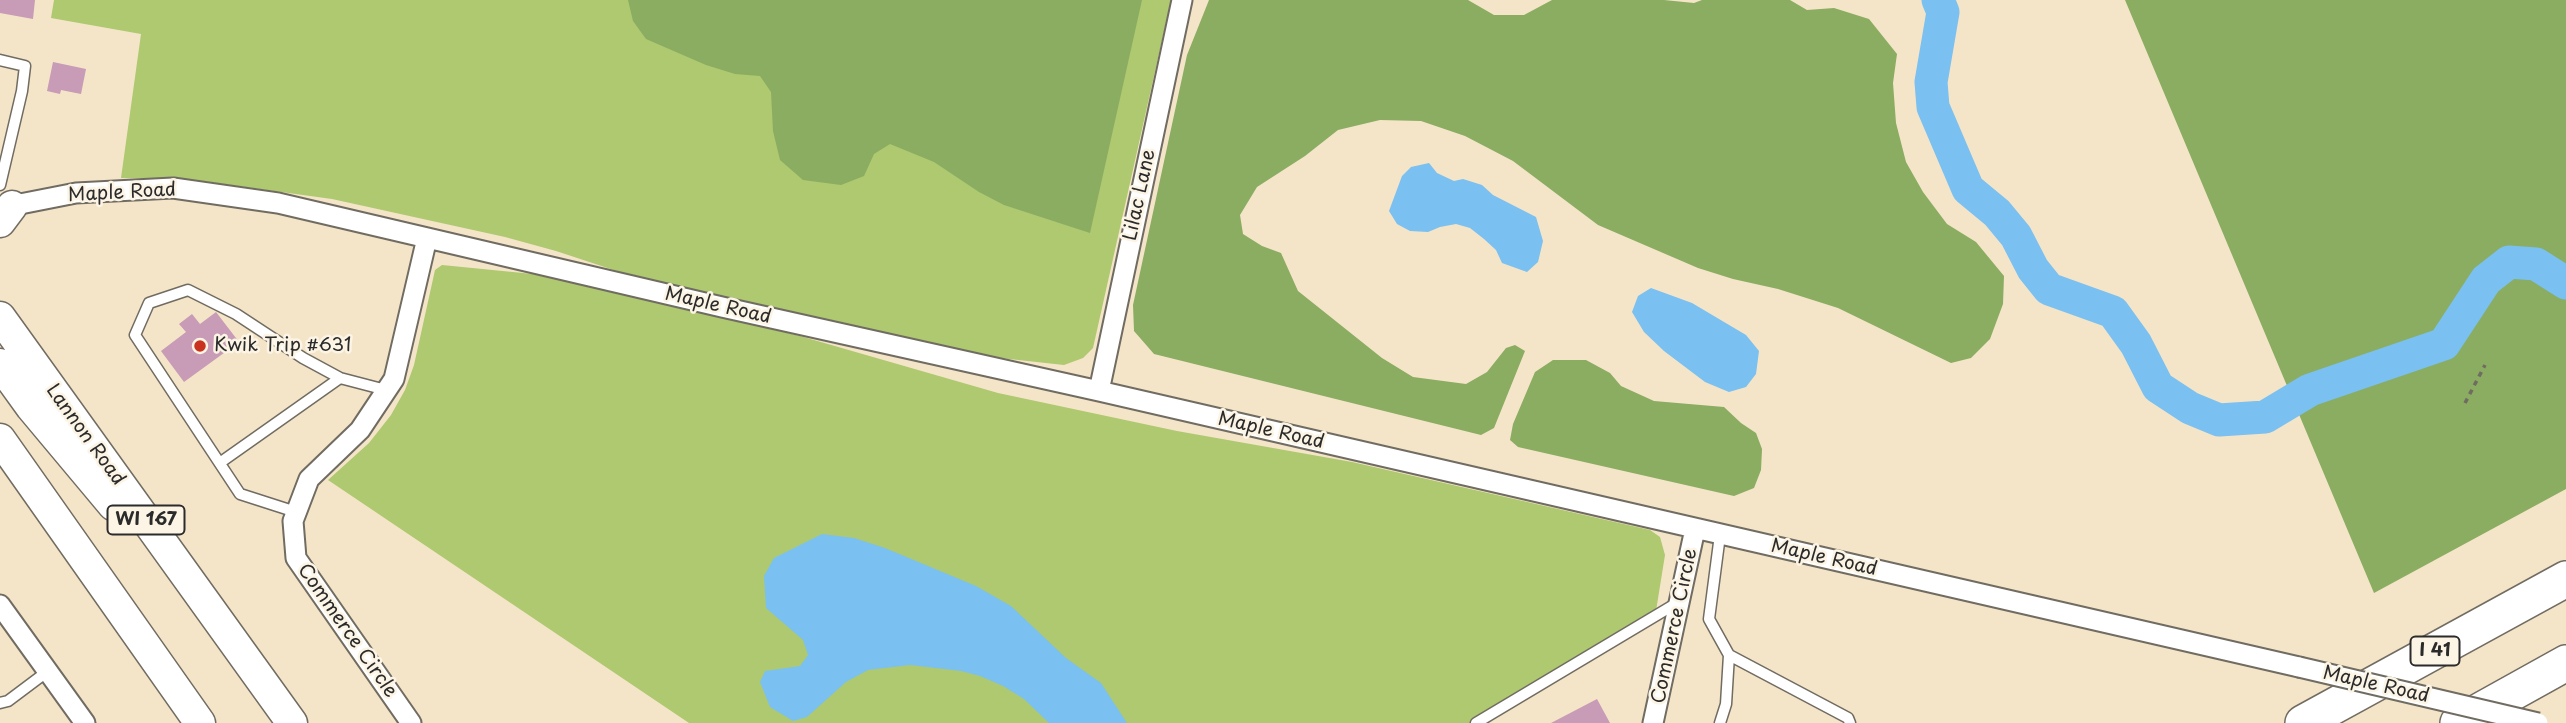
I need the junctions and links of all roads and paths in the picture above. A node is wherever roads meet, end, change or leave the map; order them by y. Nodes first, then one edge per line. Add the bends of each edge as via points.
1 (1182, 0) edge
2 (0, 60) edge
3 (3, 205) edge
4 (427, 238) junction
5 (0, 317) edge
6 (0, 364) edge
7 (2485, 365) dead end
8 (340, 378) junction
9 (386, 390) junction
10 (1099, 391) junction
11 (2465, 403) dead end
12 (5, 449) edge
13 (221, 462) junction
14 (296, 512) junction
15 (1695, 529) junction
16 (156, 535) junction
17 (1720, 535) junction
18 (2566, 579) edge
19 (1680, 601) junction
20 (0, 605) edge
21 (1729, 654) junction
22 (2566, 663) edge
23 (49, 671) junction
24 (0, 703) edge
25 (85, 723) edge
26 (200, 723) edge
27 (292, 723) edge
28 (411, 723) edge
29 (1476, 723) edge
30 (1653, 723) edge
31 (1720, 723) edge
32 (1850, 723) edge
33 (2304, 723) edge
34 (2458, 723) edge
35 (2538, 723) edge

1 - 10 street, Lilac Lane
2 - 3 lane via 24,66
3 - 4 street, Maple Road via 76,192 173,188 278,202
4 - 9 street, Commerce Circle via 394,379
4 - 10 street, Maple Road
5 - 16 main road, Lannon Road / WI 167
6 - 16 main road via 118,511
7 - 11 path
8 - 9 lane
8 - 13 lane
8 - 13 lane via 188,290 149,303 135,335
9 - 14 street, Commerce Circle via 360,430 309,479
10 - 15 street, Maple Road
12 - 26 main road
13 - 14 lane via 240,495
14 - 28 street, Commerce Circle via 296,558
15 - 17 street, Maple Road
15 - 19 street, Commerce Circle
16 - 27 main road, Lannon Road / WI 167
17 - 21 lane via 1709,619
17 - 35 street, Maple Road, bridge
18 - 33 highway, I 41
19 - 29 lane
19 - 30 street, Commerce Circle
20 - 23 street
21 - 31 lane
21 - 32 lane
22 - 34 highway
23 - 24 lane
23 - 25 street

